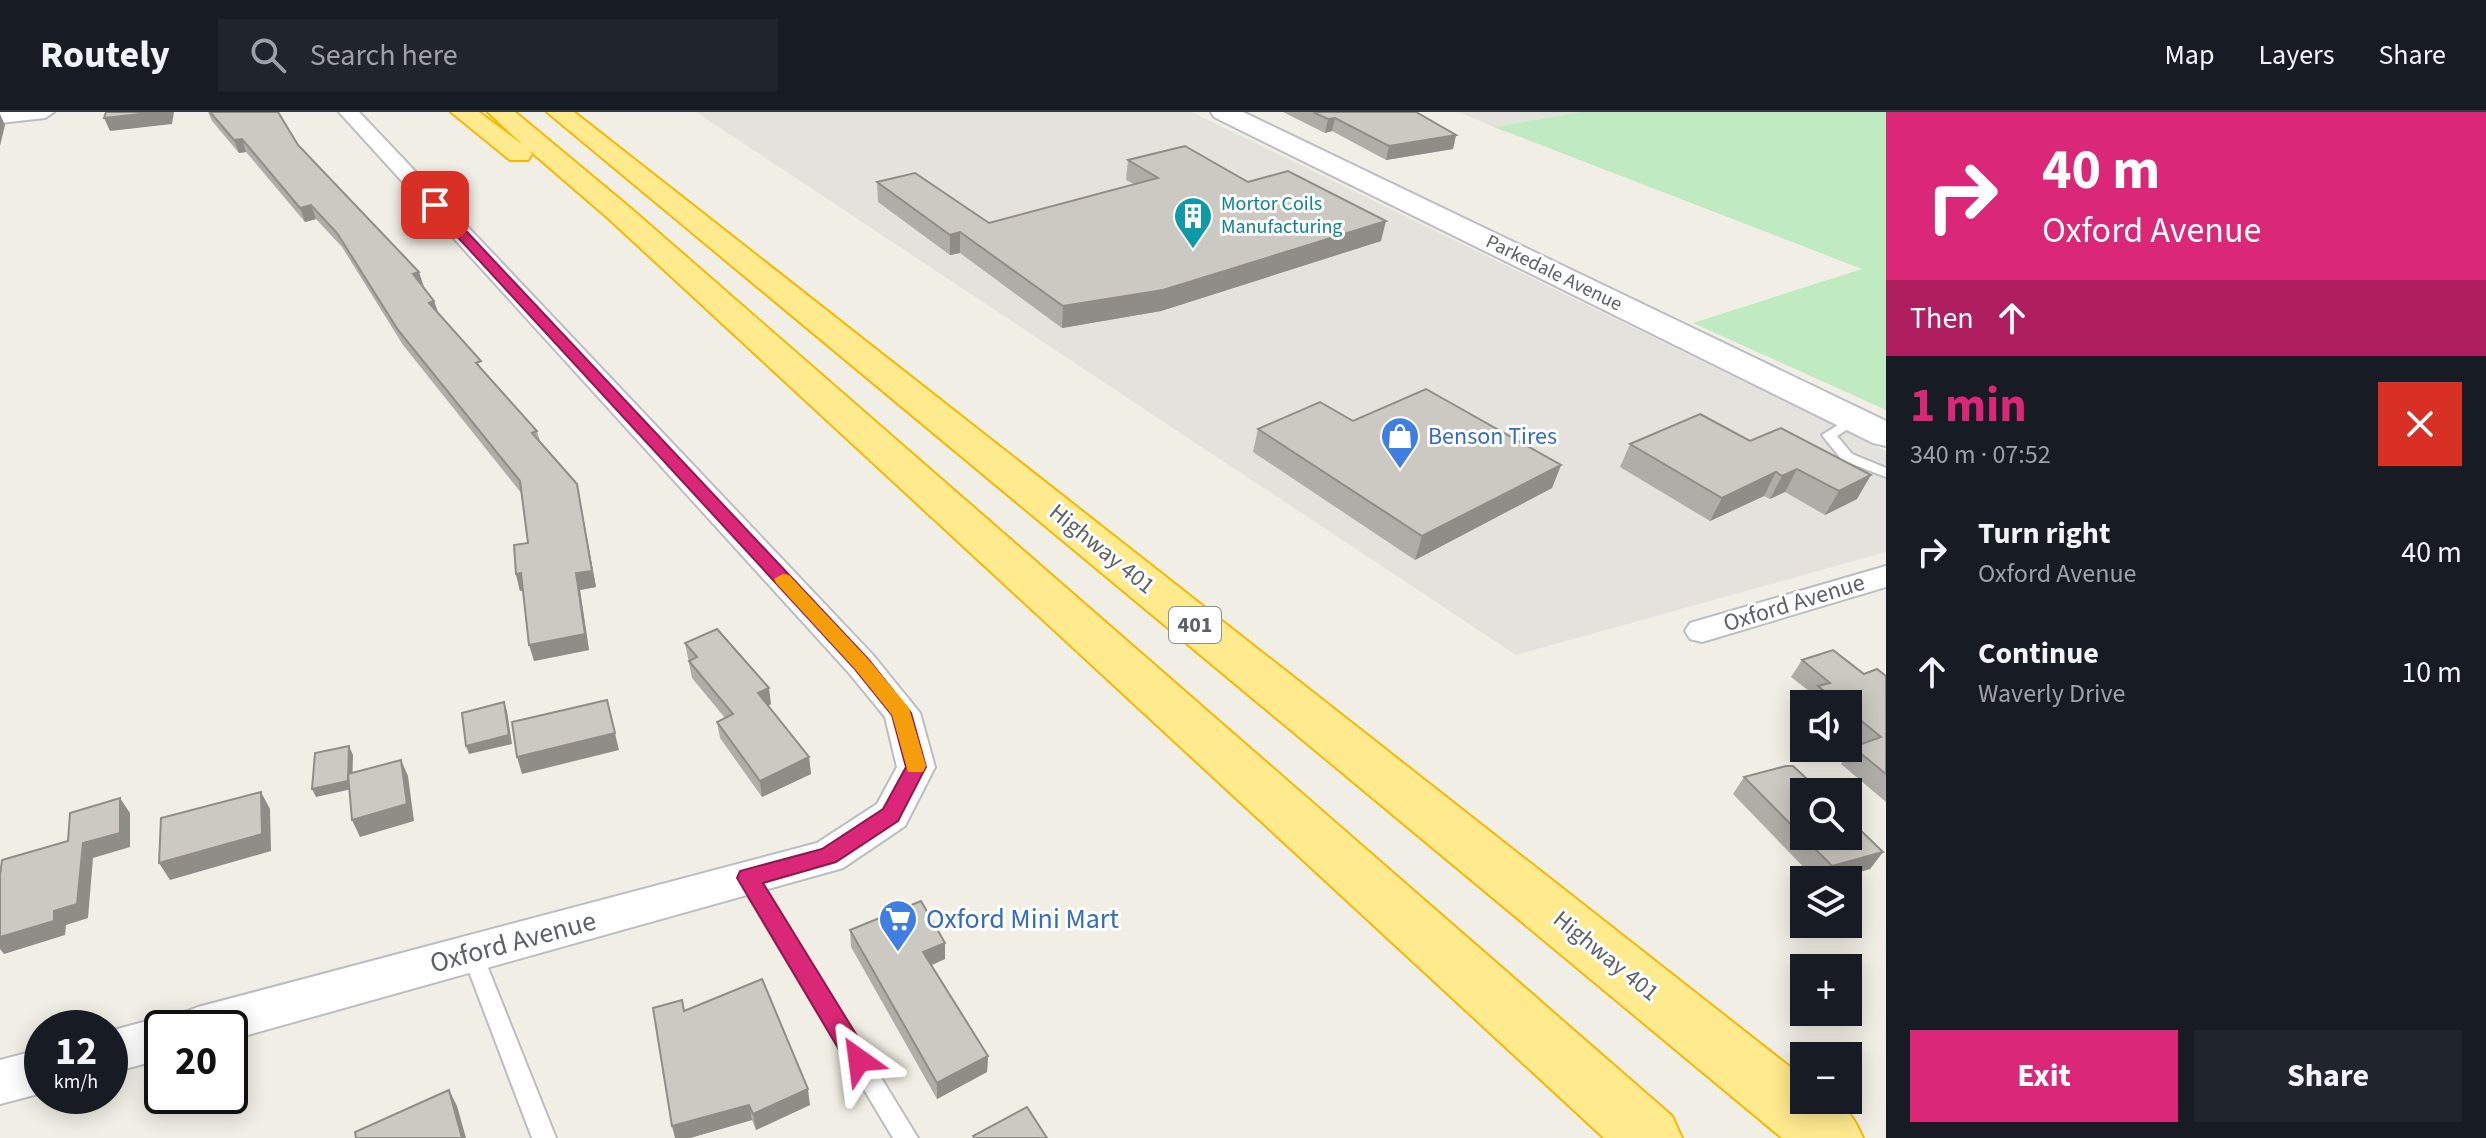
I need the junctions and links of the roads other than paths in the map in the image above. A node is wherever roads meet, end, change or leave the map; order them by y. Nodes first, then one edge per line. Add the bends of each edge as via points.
1 (45, 112) edge
2 (348, 112) edge
3 (463, 112) edge
4 (500, 112) edge
5 (559, 112) edge
6 (585, 112) edge
7 (1223, 112) edge
8 (0, 117) edge
9 (619, 160) junction
10 (618, 212) junction
11 (1854, 419) junction
12 (1886, 435) edge
13 (1886, 473) edge
14 (1886, 576) edge
15 (1702, 631) dead end
16 (748, 878) junction
17 (472, 953) junction
18 (248, 1014) edge
19 (24, 1076) edge
20 (0, 1082) edge
21 (544, 1138) edge
22 (906, 1138) edge
23 (1650, 1138) edge
24 (1831, 1138) edge

1 - 8 street
2 - 16 street, Oxford Avenue via 902,713 916,767 891,815 829,856
3 - 10 highway via 574,195
4 - 10 highway
5 - 9 highway, Highway 401 / 401
6 - 9 highway via 613,137
7 - 11 main road, Parkedale Avenue
9 - 24 highway, Highway 401 / 401
10 - 23 highway
11 - 12 main road, Parkedale Avenue
11 - 13 lane via 1829,435 1847,457
14 - 15 street, Oxford Avenue
16 - 17 street, Oxford Avenue
16 - 22 lane
17 - 18 street, Oxford Avenue
17 - 21 lane
19 - 20 street

